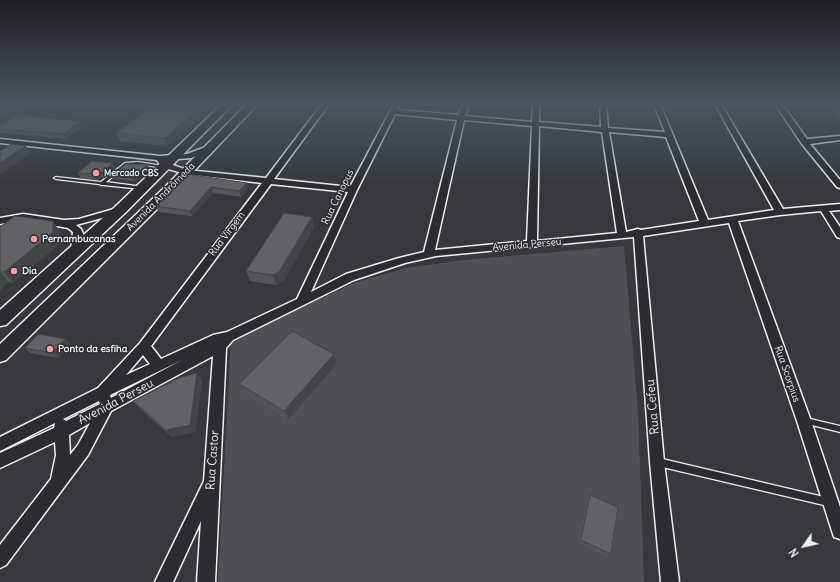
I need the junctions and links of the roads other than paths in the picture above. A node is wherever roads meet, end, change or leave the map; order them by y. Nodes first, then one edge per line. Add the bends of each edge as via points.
1 (198, 131) edge
2 (226, 131) edge
3 (305, 131) edge
4 (383, 131) edge
5 (458, 131) edge
6 (534, 131) edge
7 (605, 131) edge
8 (620, 131) edge
9 (667, 131) edge
10 (734, 131) edge
11 (797, 131) edge
12 (668, 135) junction
13 (840, 138) edge
14 (0, 141) edge
15 (805, 142) junction
16 (211, 147) junction
17 (165, 162) junction
18 (186, 172) junction
19 (56, 178) dead end
20 (268, 180) junction
21 (101, 184) junction
22 (145, 185) junction
23 (840, 185) edge
24 (169, 190) junction
25 (353, 190) junction
26 (840, 207) edge
27 (823, 208) junction
28 (121, 209) junction
29 (780, 212) junction
30 (732, 219) junction
31 (0, 221) edge
32 (63, 223) junction
33 (704, 223) junction
34 (638, 232) junction
35 (840, 235) edge
36 (622, 236) junction
37 (532, 244) junction
38 (76, 250) junction
39 (429, 254) junction
40 (301, 301) junction
41 (0, 320) edge
42 (222, 340) junction
43 (144, 346) junction
44 (0, 355) edge
45 (159, 365) junction
46 (103, 392) junction
47 (107, 406) junction
48 (58, 415) junction
49 (804, 421) junction
50 (840, 429) edge
51 (62, 431) junction
52 (0, 444) edge
53 (0, 461) edge
54 (657, 462) junction
55 (59, 480) junction
56 (211, 482) junction
57 (831, 502) junction
58 (840, 531) edge
59 (0, 559) edge
60 (164, 582) edge
61 (206, 582) edge
62 (670, 582) edge

1 - 17 main road, Avenida Andrômeda
2 - 16 main road, Avenida Andrômeda
3 - 20 street, Rua Virgem
4 - 25 street, Rua Canopus
5 - 39 street
6 - 37 street
7 - 36 street
8 - 12 street
9 - 12 street
10 - 29 street
11 - 15 street
12 - 33 street
13 - 15 street
14 - 17 street
15 - 23 street
16 - 17 street
16 - 18 main road, Avenida Andrômeda
17 - 18 street
17 - 21 lane via 126,164
17 - 22 main road, Avenida Andrômeda
18 - 20 street
18 - 24 main road, Avenida Andrômeda
19 - 21 lane
20 - 25 street
20 - 43 street, Rua Virgem
21 - 22 lane
22 - 24 main road via 162,182
22 - 28 main road, Avenida Andrômeda
24 - 44 main road, Avenida Andrômeda
25 - 40 street, Rua Canopus
26 - 27 street, Avenida Perseu
27 - 29 street, Avenida Perseu
27 - 35 street
28 - 32 street via 78,222
28 - 38 main road, Avenida Andrômeda
29 - 30 street, Avenida Perseu
30 - 33 street, Avenida Perseu
30 - 49 street, Rua Scorpius
31 - 32 street via 23,217
32 - 38 street via 78,231
33 - 34 street, Avenida Perseu
34 - 36 street, Avenida Perseu
34 - 54 street, Rua Cefeu
36 - 37 street, Avenida Perseu
37 - 39 street, Avenida Perseu
38 - 41 main road, Avenida Andrômeda
39 - 40 street, Avenida Perseu via 350,277
40 - 42 street, Avenida Perseu
42 - 45 street, Avenida Perseu
42 - 47 street, Avenida Perseu
42 - 56 street, Rua Castor
43 - 45 street
43 - 46 street, Rua Virgem
45 - 46 street, Avenida Perseu
46 - 47 street
46 - 48 street, Avenida Perseu
47 - 51 street, Avenida Perseu
47 - 55 street via 82,450
48 - 51 street
48 - 52 street, Avenida Perseu
49 - 50 lane
49 - 57 street, Rua Scorpius
51 - 53 street, Avenida Perseu
51 - 55 street via 63,455
54 - 57 lane
54 - 62 street, Rua Cefeu
55 - 59 street
56 - 60 street
56 - 61 street, Rua Castor
57 - 58 street, Rua Scorpius

